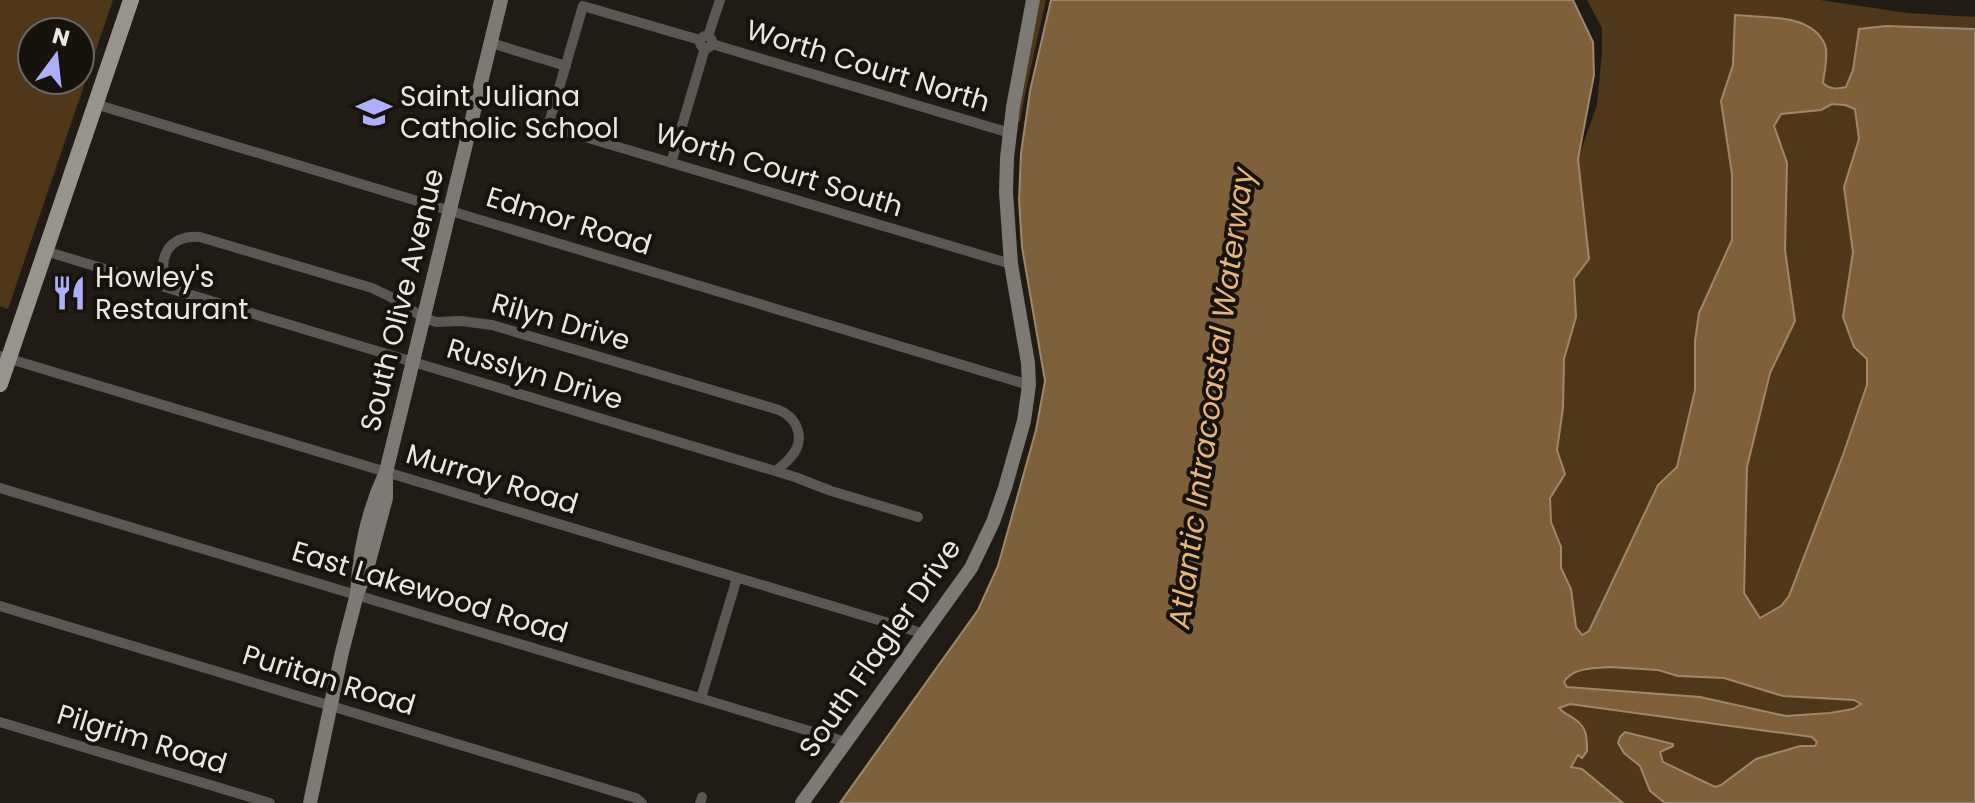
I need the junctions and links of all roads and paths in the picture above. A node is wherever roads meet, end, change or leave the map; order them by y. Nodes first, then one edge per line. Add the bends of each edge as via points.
1 (131, 0) edge
2 (501, 0) edge
3 (720, 0) edge
4 (1033, 0) edge
5 (706, 42) junction
6 (491, 43) junction
7 (566, 66) junction
8 (95, 104) junction
9 (1010, 133) junction
10 (671, 163) junction
11 (450, 210) junction
12 (45, 251) junction
13 (1011, 264) junction
14 (175, 291) junction
15 (424, 318) junction
16 (4, 358) edge
17 (413, 362) junction
18 (0, 384) edge
19 (1029, 385) junction
20 (776, 471) junction
21 (386, 472) junction
22 (0, 488) edge
23 (918, 517) dead end
24 (737, 578) junction
25 (357, 594) junction
26 (0, 606) edge
27 (925, 634) junction
28 (701, 698) junction
29 (330, 705) junction
30 (0, 722) edge
31 (846, 742) junction
32 (270, 803) edge
33 (310, 803) edge
34 (642, 803) edge
35 (802, 803) edge

1 - 8 main road
2 - 6 street, South Olive Avenue
3 - 5 street
4 - 9 street, South Flagler Drive
5 - 7 street, Worth Court North via 583,6
5 - 9 street, Worth Court North
5 - 10 street
6 - 7 street
6 - 11 street, South Olive Avenue
7 - 10 street, Worth Court South via 548,126
8 - 11 street, Edmor Road
8 - 12 main road
9 - 13 street, South Flagler Drive via 1006,192
10 - 13 street, Worth Court South
11 - 15 street, South Olive Avenue
11 - 19 street, Edmor Road
12 - 14 street, Russlyn Drive
12 - 16 main road
13 - 19 street, South Flagler Drive
14 - 15 street, Rilyn Drive via 164,275 163,261 174,243 193,236 372,288
14 - 17 street, Russlyn Drive
15 - 17 street, South Olive Avenue
15 - 20 street, Rilyn Drive via 492,325 779,410 795,423 799,442
16 - 18 main road
16 - 21 street, Murray Road
17 - 20 street, Russlyn Drive
17 - 21 street, South Olive Avenue
19 - 27 street, South Flagler Drive via 1024,421 993,522 971,568
20 - 23 street, Russlyn Drive
21 - 24 street, Murray Road
21 - 25 street, South Olive Avenue via 386,498
22 - 25 street, East Lakewood Road
24 - 27 street, Murray Road
24 - 28 street
25 - 28 street, East Lakewood Road
25 - 29 street, South Olive Avenue
26 - 29 street, Puritan Road
27 - 31 street, South Flagler Drive
28 - 31 street, East Lakewood Road
29 - 33 street, South Olive Avenue
29 - 34 street, Puritan Road
30 - 32 street, Pilgrim Road
31 - 35 street, South Flagler Drive

